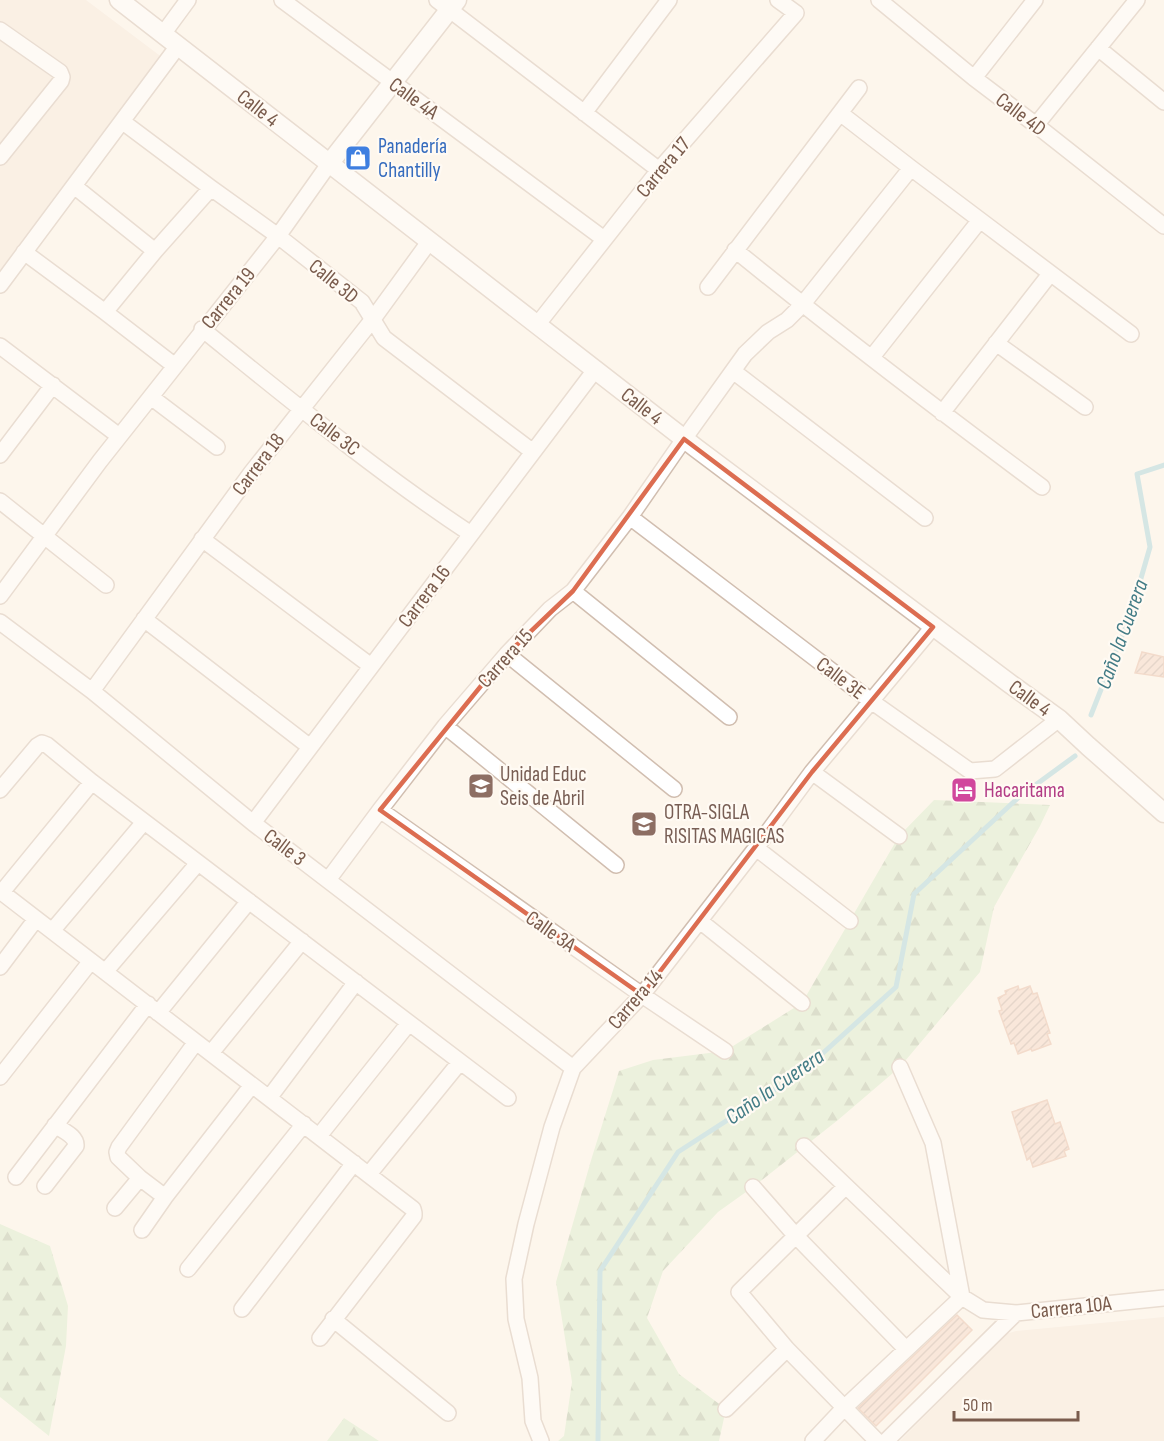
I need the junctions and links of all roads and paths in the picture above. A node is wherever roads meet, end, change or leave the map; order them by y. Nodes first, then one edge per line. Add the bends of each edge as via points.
1 (119, 0) edge
2 (188, 0) edge
3 (282, 0) edge
4 (669, 0) edge
5 (778, 0) edge
6 (879, 0) edge
7 (1035, 0) edge
8 (1137, 0) edge
9 (448, 3) edge
10 (0, 30) edge
11 (163, 34) junction
12 (178, 46) junction
13 (1098, 48) junction
14 (974, 78) junction
15 (393, 82) junction
16 (860, 88) dead end
17 (1164, 102) edge
18 (584, 113) junction
19 (840, 113) junction
20 (123, 122) junction
21 (1036, 125) junction
22 (0, 157) edge
23 (329, 164) junction
24 (911, 168) junction
25 (659, 170) junction
26 (74, 186) junction
27 (211, 188) junction
28 (980, 220) junction
29 (1164, 226) edge
30 (278, 236) junction
31 (604, 239) junction
32 (429, 242) junction
33 (735, 250) junction
34 (155, 251) junction
35 (24, 252) junction
36 (1050, 274) junction
37 (0, 285) edge
38 (708, 287) dead end
39 (802, 304) junction
40 (105, 312) junction
41 (373, 320) junction
42 (537, 325) junction
43 (202, 329) junction
44 (1131, 334) dead end
45 (996, 343) junction
46 (0, 346) edge
47 (872, 357) junction
48 (175, 366) junction
49 (595, 370) junction
50 (733, 371) junction
51 (53, 386) junction
52 (151, 397) junction
53 (1085, 407) dead end
54 (301, 408) junction
55 (942, 413) junction
56 (119, 436) junction
57 (684, 439) junction
58 (217, 447) dead end
59 (533, 452) junction
60 (0, 455) edge
61 (1042, 487) dead end
62 (0, 501) edge
63 (630, 517) junction
64 (925, 518) dead end
65 (471, 534) junction
66 (45, 537) junction
67 (202, 539) junction
68 (106, 585) dead end
69 (573, 591) junction
70 (0, 596) edge
71 (144, 619) junction
72 (0, 622) edge
73 (933, 627) junction
74 (507, 654) junction
75 (371, 666) junction
76 (92, 691) junction
77 (871, 701) junction
78 (729, 717) dead end
79 (1059, 719) junction
80 (445, 726) junction
81 (310, 747) junction
82 (812, 772) junction
83 (92, 782) junction
84 (674, 789) dead end
85 (0, 790) edge
86 (380, 810) junction
87 (1164, 813) edge
88 (144, 822) junction
89 (253, 823) junction
90 (899, 836) dead end
91 (756, 848) junction
92 (198, 863) junction
93 (616, 865) dead end
94 (328, 880) junction
95 (1, 892) edge
96 (249, 901) junction
97 (36, 919) junction
98 (700, 921) junction
99 (850, 921) dead end
100 (52, 931) junction
101 (302, 941) junction
102 (91, 961) junction
103 (0, 967) edge
104 (105, 972) junction
105 (356, 982) junction
106 (642, 995) junction
107 (802, 1003) dead end
108 (153, 1008) junction
109 (409, 1023) junction
110 (196, 1042) junction
111 (725, 1051) dead end
112 (211, 1053) junction
113 (460, 1062) junction
114 (900, 1067) dead end
115 (573, 1068) junction
116 (0, 1077) edge
117 (252, 1085) junction
118 (269, 1098) junction
119 (508, 1098) dead end
120 (304, 1124) junction
121 (55, 1125) junction
122 (319, 1136) junction
123 (804, 1146) dead end
124 (354, 1163) junction
125 (369, 1174) junction
126 (16, 1177) dead end
127 (140, 1178) junction
128 (45, 1186) dead end
129 (846, 1186) junction
130 (753, 1187) dead end
131 (165, 1197) junction
132 (115, 1208) dead end
133 (142, 1230) dead end
134 (795, 1236) junction
135 (188, 1269) dead end
136 (962, 1297) junction
137 (1164, 1298) edge
138 (242, 1309) dead end
139 (1016, 1312) junction
140 (333, 1319) junction
141 (320, 1338) dead end
142 (787, 1349) junction
143 (906, 1349) junction
144 (845, 1407) junction
145 (726, 1408) dead end
146 (448, 1413) dead end
147 (541, 1441) edge
148 (813, 1441) edge
149 (877, 1441) edge
150 (886, 1441) edge

1 - 11 street, Calle 4
2 - 11 street
3 - 15 street, Calle 4A
4 - 18 street
5 - 25 street, Carrera 17 via 796,13
6 - 14 street, Calle 4D
7 - 14 street
8 - 13 street
9 - 15 street, Carrera 19
9 - 18 street
10 - 22 street via 62,77
11 - 12 street, Calle 4
12 - 20 street
12 - 23 street, Calle 4
13 - 17 street
13 - 21 street
14 - 21 street, Calle 4D
15 - 23 street, Carrera 19
15 - 31 street, Calle 4A
16 - 19 street
18 - 25 street
19 - 24 street
19 - 33 street
20 - 26 street
20 - 27 street, Calle 3D
21 - 29 street, Calle 4D
23 - 30 street, Carrera 19
23 - 32 street, Calle 4
24 - 28 street
24 - 39 street, Carrera 15
25 - 31 street, Carrera 17
26 - 34 street
26 - 35 street
27 - 30 street, Calle 3D
27 - 34 street
28 - 36 street
28 - 47 street
30 - 41 street, Calle 3D via 362,302
30 - 43 street, Carrera 19
31 - 42 street, Carrera 17
32 - 41 street, Carrera 18
32 - 42 street, Calle 4
33 - 38 street
33 - 39 street
34 - 40 street
35 - 37 street
35 - 40 street
36 - 44 street
36 - 45 street
39 - 47 street
39 - 50 street, Carrera 15 via 745,354
40 - 48 street
41 - 54 street, Carrera 18
41 - 59 street, Calle 3D via 384,338
42 - 49 street, Calle 4
43 - 48 street, Carrera 19
43 - 54 street, Calle 3C
45 - 53 street
45 - 55 street
46 - 51 street
47 - 55 street
48 - 52 street, Carrera 19
49 - 57 street, Calle 4
49 - 59 street, Carrera 16
50 - 57 street, Carrera 15
50 - 64 street
51 - 56 street
51 - 60 street
52 - 56 street, Carrera 19
52 - 58 street
54 - 65 street, Calle 3C
54 - 67 street, Carrera 18
55 - 61 street
56 - 66 street, Carrera 19
57 - 63 street, Carrera 15
57 - 73 street, Calle 4
59 - 65 street, Carrera 16
62 - 66 street
63 - 69 street, Carrera 15
63 - 77 street, Calle 3E
65 - 75 street, Carrera 16
66 - 68 street
66 - 70 street, Carrera 19
67 - 71 street, Carrera 18
67 - 75 street
69 - 74 street, Carrera 15
69 - 78 street
71 - 76 street, Carrera 18
71 - 81 street
72 - 76 street, Calle 3
73 - 77 street, Carrera 14
73 - 79 street, Calle 4
74 - 80 street, Carrera 15
74 - 84 street
75 - 81 street, Carrera 16
76 - 89 street, Calle 3
77 - 79 street, Calle 3E via 970,771 995,769
77 - 82 street, Carrera 14
79 - 87 street, Calle 4
80 - 86 street, Carrera 15
80 - 93 street
81 - 89 street, Carrera 16
82 - 90 street
82 - 91 street, Carrera 14
83 - 85 street via 42,743
83 - 88 street
83 - 95 street
86 - 94 street, Carrera 15
86 - 106 street, Calle 3A
88 - 92 street
88 - 100 street
89 - 94 street, Calle 3
91 - 98 street, Carrera 14
91 - 99 street
92 - 96 street
92 - 104 street
94 - 115 street, Calle 3
95 - 97 street
96 - 101 street
96 - 108 street
97 - 100 street
97 - 103 street
98 - 106 street, Carrera 14
98 - 107 street
100 - 102 street
101 - 105 street
101 - 112 street
102 - 104 street
102 - 116 street
104 - 108 street
105 - 109 street
105 - 118 street
106 - 111 street, Calle 3A
106 - 115 street, Carrera 14
108 - 110 street
108 - 121 street
109 - 113 street
109 - 122 street
110 - 112 street
110 - 127 street via 119,1147 118,1157
112 - 117 street
113 - 119 street
113 - 125 street
114 - 136 street via 933,1143
115 - 147 street, Carrera 14 via 552,1127 514,1279 516,1320 530,1378 533,1421
117 - 118 street
117 - 131 street
118 - 120 street
120 - 122 street
120 - 135 street
121 - 126 street
121 - 128 street via 77,1142
122 - 124 street
123 - 129 street
124 - 125 street
124 - 138 street
125 - 140 street via 413,1209 414,1216
127 - 131 street
127 - 132 street
129 - 134 street
129 - 136 street
130 - 134 street
131 - 133 street
134 - 142 street via 739,1292
134 - 143 street
136 - 139 street via 983,1310
136 - 143 street
137 - 139 street, Carrera 10A
139 - 150 street, Carrera 10A
140 - 141 street
140 - 146 street
142 - 144 street
142 - 145 street
143 - 144 street
144 - 148 street
144 - 149 street

